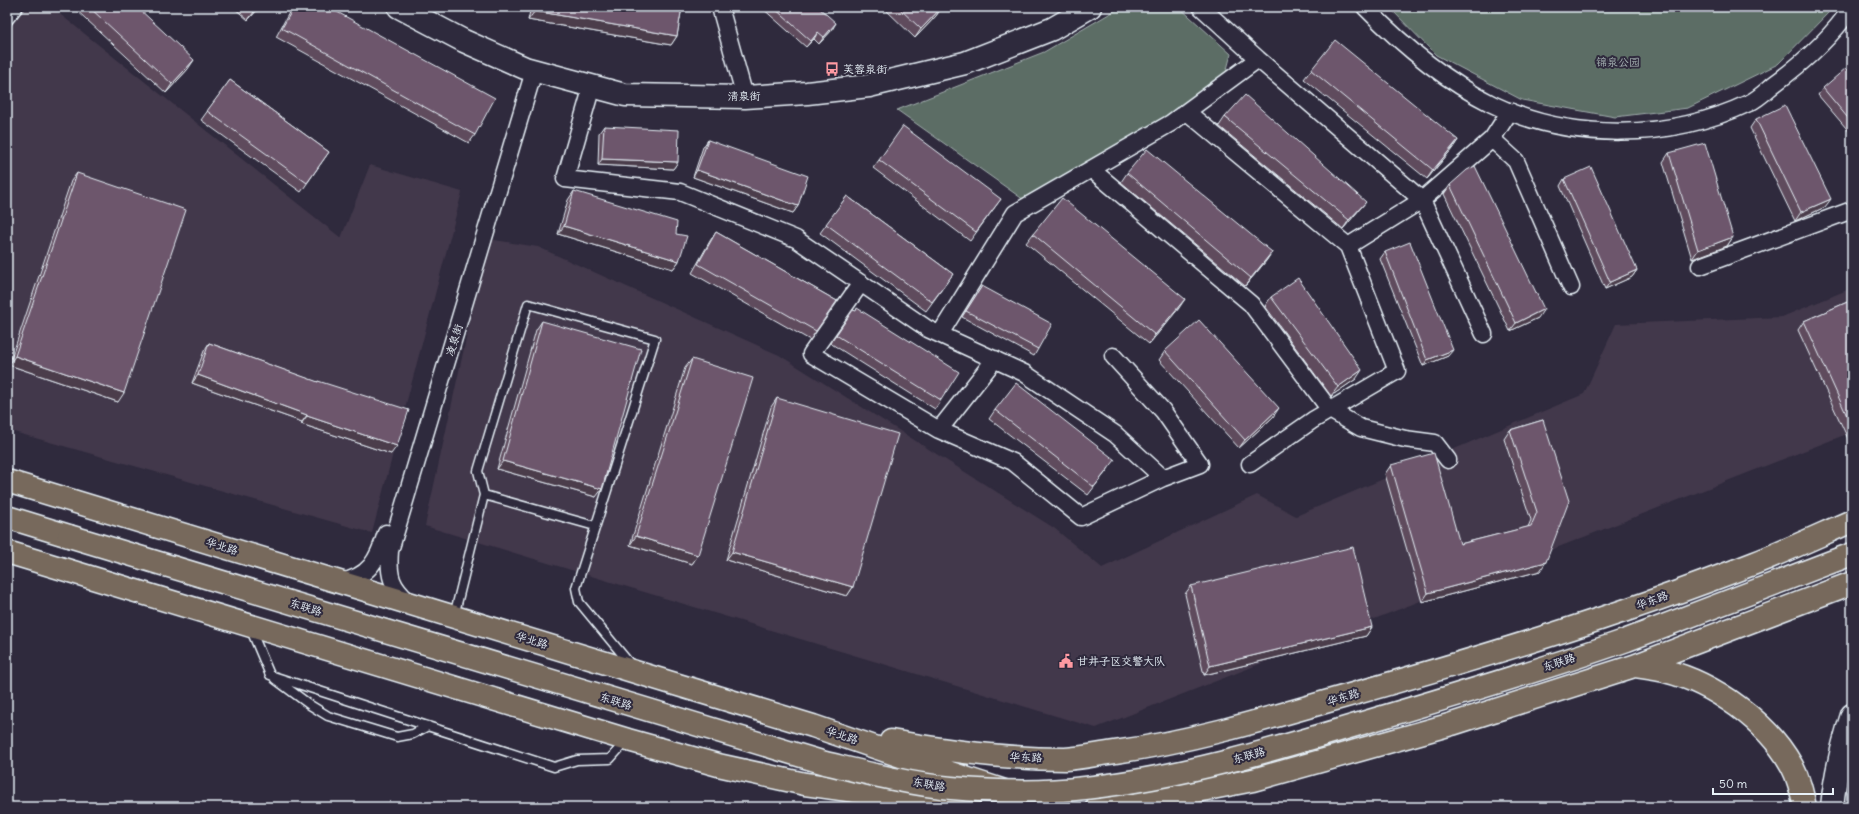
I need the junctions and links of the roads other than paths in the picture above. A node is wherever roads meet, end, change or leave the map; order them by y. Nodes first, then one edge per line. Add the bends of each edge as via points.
1 (19, 7) edge
2 (399, 7) edge
3 (720, 7) edge
4 (1090, 7) edge
5 (1201, 7) edge
6 (1365, 7) edge
7 (1852, 7) edge
8 (7, 22) edge
9 (1258, 59) junction
10 (529, 69) junction
11 (592, 86) junction
12 (745, 97) junction
13 (1510, 111) junction
14 (1187, 112) junction
15 (1492, 139) junction
16 (1091, 169) junction
17 (1422, 200) junction
18 (1852, 210) edge
19 (1348, 246) junction
20 (1700, 266) edge
21 (861, 283) junction
22 (1571, 288) dead end
23 (940, 334) junction
24 (1484, 334) dead end
25 (1113, 356) dead end
26 (994, 359) junction
27 (1330, 410) junction
28 (939, 430) junction
29 (1448, 460) dead end
30 (1250, 464) dead end
31 (1163, 478) junction
32 (7, 481) edge
33 (484, 495) junction
34 (7, 517) edge
35 (1852, 521) edge
36 (595, 526) junction
37 (7, 552) edge
38 (1852, 554) edge
39 (340, 582) junction
40 (1852, 583) edge
41 (410, 603) junction
42 (454, 616) junction
43 (250, 625) junction
44 (1634, 666) junction
45 (636, 672) junction
46 (270, 675) junction
47 (1852, 716) edge
48 (428, 726) junction
49 (813, 726) junction
50 (628, 740) junction
51 (1803, 797) edge
52 (968, 807) edge
53 (1054, 807) edge
54 (1097, 807) edge
55 (1832, 807) edge

1 - 8 lane
2 - 10 street, 清泉街 via 464,41
3 - 12 street
4 - 12 street, 清泉街 via 1052,29 965,63 869,86
5 - 9 street
6 - 13 street via 1394,37 1463,88
7 - 13 street via 1842,23 1802,63 1750,103 1697,122 1647,132 1560,128
9 - 14 street
9 - 17 street
10 - 11 street, 清泉街
10 - 39 street, 凌泉街 via 381,549 364,573 354,579
10 - 41 street, 凌泉街 via 390,552 391,580 398,592
11 - 12 street, 清泉街 via 625,95
11 - 21 street via 565,179 680,192 796,239
13 - 15 street
14 - 16 street
14 - 19 street
15 - 17 street
15 - 22 street via 1516,162
16 - 23 street via 1015,213
16 - 27 street via 1251,304
17 - 19 street
17 - 24 street
18 - 20 street
19 - 27 street via 1397,372
21 - 23 street via 928,329
21 - 28 street via 811,354
23 - 26 street
25 - 31 street via 1163,411 1200,464
26 - 28 street
26 - 31 street via 1024,373 1115,434
27 - 29 street via 1361,428 1405,439 1435,443
27 - 30 street
28 - 31 street via 1013,462 1081,517
32 - 39 highway, 华北路
33 - 36 lane
33 - 36 lane via 478,471 528,304 655,339
33 - 42 lane
34 - 38 highway, 东联路, bridge via 825,763 950,788 1019,791 1084,788 1140,780 1189,770 1337,731 1445,699 1624,640
35 - 49 highway, 华东路 via 1756,562 1615,614 1441,669 1249,724 1159,746 1068,759 1003,756 937,749
36 - 45 lane via 576,588 579,602
37 - 43 highway
39 - 41 highway, 华北路
40 - 44 highway
41 - 42 highway, 华北路
42 - 45 highway, 华北路
43 - 46 lane
43 - 50 highway
44 - 51 highway via 1666,671 1691,680 1741,708 1779,747 1792,766
44 - 54 highway via 1452,724 1253,780 1152,800
45 - 49 highway, 华北路
46 - 48 lane
46 - 48 lane via 328,716 397,736 413,734
47 - 55 street via 1834,781
48 - 50 lane via 554,767 577,760 610,759
49 - 53 highway, 华北路
50 - 52 highway via 718,765 805,784

